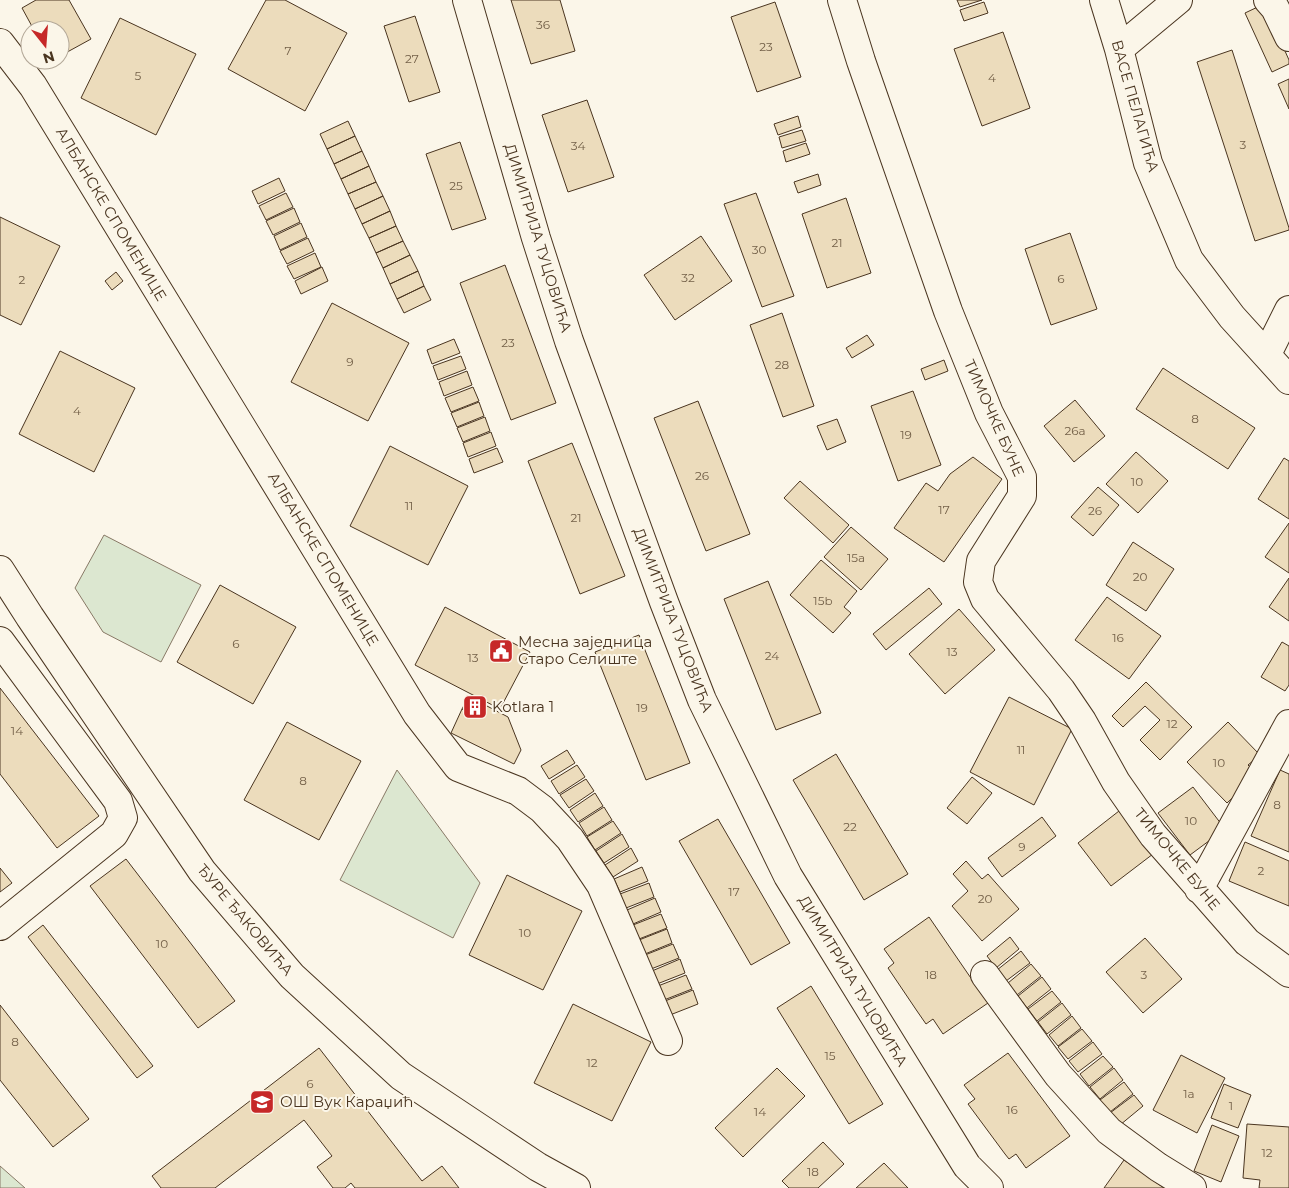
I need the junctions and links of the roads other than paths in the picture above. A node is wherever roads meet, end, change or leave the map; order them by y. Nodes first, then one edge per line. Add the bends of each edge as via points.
1 (467, 0) edge
2 (842, 0) edge
3 (1104, 0) edge
4 (1178, 0) edge
5 (1268, 0) edge
6 (1289, 37) edge
7 (0, 43) edge
8 (1119, 49) junction
9 (1289, 310) edge
10 (1266, 354) junction
11 (1289, 380) edge
12 (0, 570) edge
13 (0, 641) edge
14 (1289, 724) edge
15 (1199, 889) junction
16 (0, 926) edge
17 (1289, 973) edge
18 (985, 975) dead end
19 (668, 1041) dead end
20 (576, 1188) edge
21 (989, 1188) edge
22 (1192, 1188) edge

1 - 21 street, ДИМИТРИЈА ТУЦОВИЋА via 569,341 702,700 788,876 966,1166
2 - 15 street, ТИМОЧКЕ БУНЕ via 948,311 989,413 1022,477 1022,496 981,561 978,582 985,599 1061,690 1116,782 1153,835
3 - 8 street, ВАСЕ ПЕЛАГИЋА
4 - 8 street
5 - 6 street
7 - 19 street, АЛБАНСКЕ СПОМЕНИЦЕ via 33,86 418,714 458,767 518,791 542,809 570,839 601,885
8 - 10 street, ВАСЕ ПЕЛАГИЋА via 1148,162 1189,260 1232,317
9 - 10 street
10 - 11 street, ВАСЕ ПЕЛАГИЋА
12 - 20 street, ЂУРЕ ЂАКОВИЋА via 202,871 292,976 401,1076 538,1168
13 - 16 street via 118,801 123,818 114,834
14 - 15 street
15 - 17 street, ТИМОЧКЕ БУНЕ via 1247,942
18 - 22 street via 1058,1075 1109,1131

